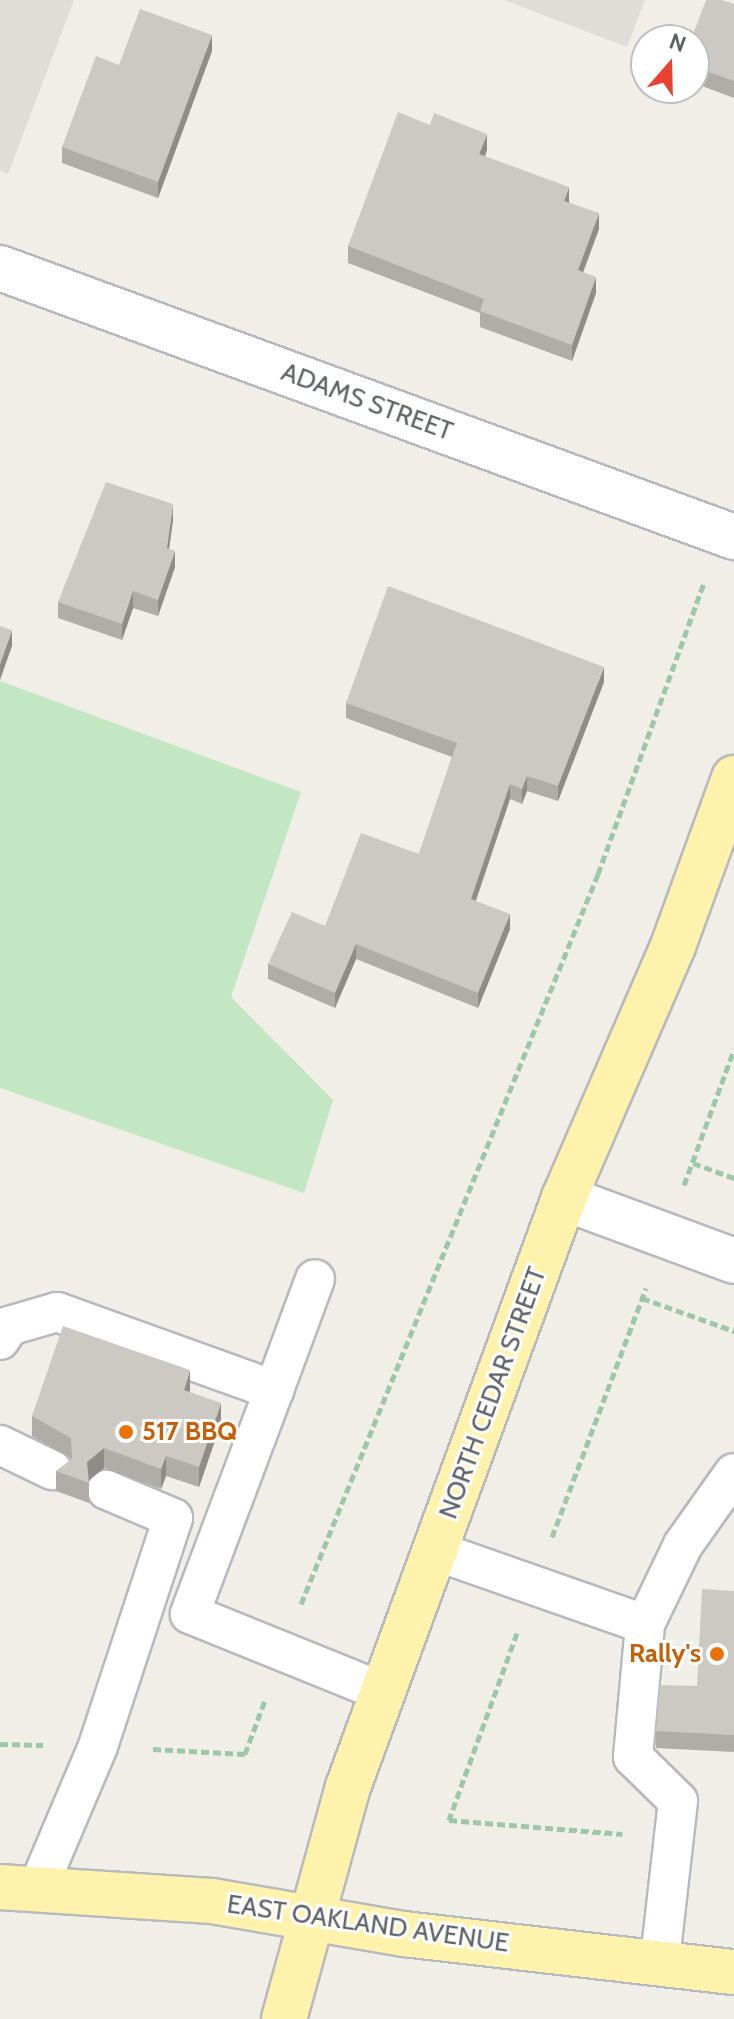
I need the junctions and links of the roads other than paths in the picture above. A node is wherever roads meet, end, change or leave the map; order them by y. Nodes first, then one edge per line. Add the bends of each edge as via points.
1 (0, 268) edge
2 (728, 534) edge
3 (734, 778) edge
4 (564, 1198) junction
5 (734, 1261) edge
6 (315, 1279) dead end
7 (0, 1340) edge
8 (274, 1390) junction
9 (0, 1445) edge
10 (52, 1470) dead end
11 (734, 1473) edge
12 (107, 1490) dead end
13 (436, 1551) junction
14 (645, 1624) junction
15 (383, 1692) junction
16 (18, 1888) edge
17 (317, 1918) junction
18 (660, 1959) junction
19 (734, 1972) edge
20 (284, 2019) edge

1 - 2 street, ADAMS STREET
3 - 4 main road, NORTH CEDAR STREET via 673,946
4 - 5 street
4 - 13 main road, NORTH CEDAR STREET
6 - 8 lane
7 - 8 lane via 9,1326 57,1312
8 - 15 lane via 190,1614
9 - 10 lane
11 - 14 lane via 683,1545
12 - 16 lane via 173,1518 98,1746
13 - 14 lane
13 - 15 main road, NORTH CEDAR STREET
14 - 18 lane via 633,1757 678,1801
15 - 17 main road, NORTH CEDAR STREET via 348,1787
16 - 17 main road, EAST OAKLAND AVENUE via 212,1901
17 - 18 main road, EAST OAKLAND AVENUE
17 - 20 main road, NORTH CEDAR STREET
18 - 19 main road, EAST OAKLAND AVENUE

